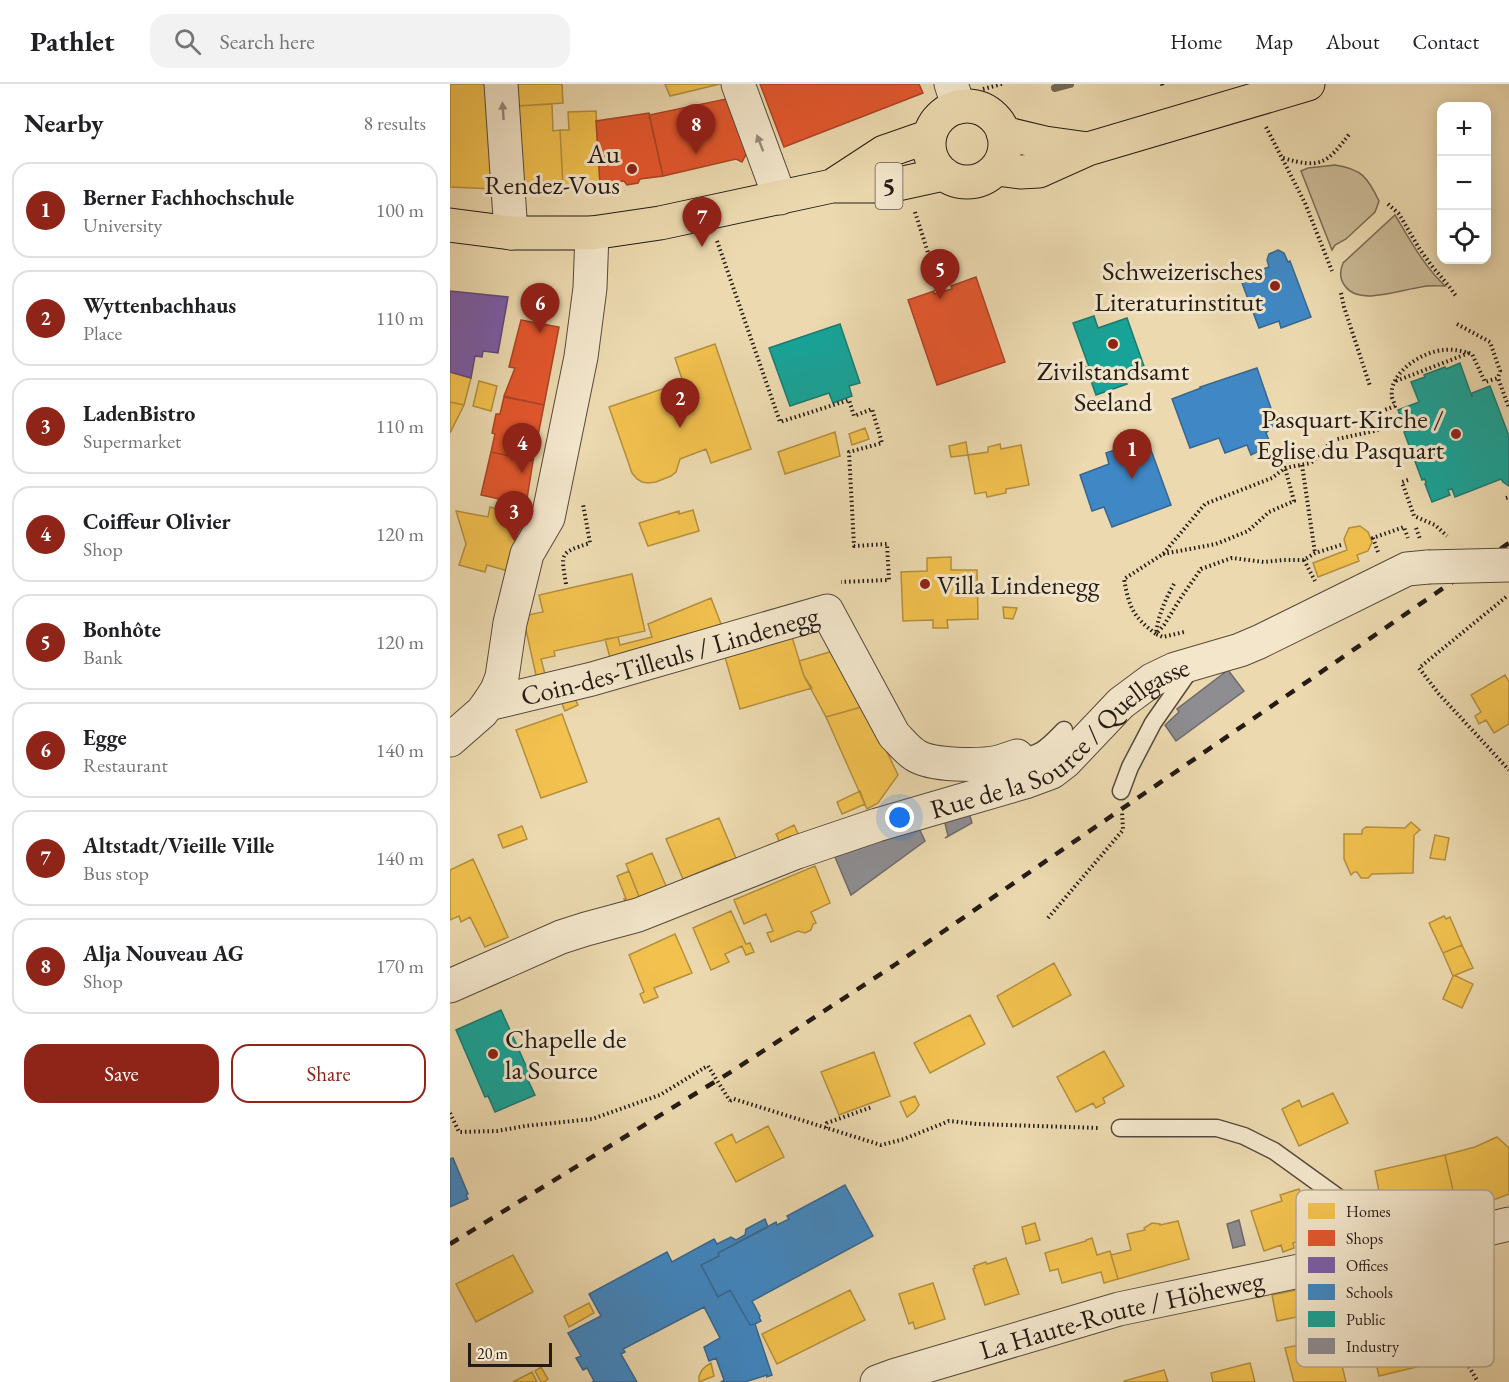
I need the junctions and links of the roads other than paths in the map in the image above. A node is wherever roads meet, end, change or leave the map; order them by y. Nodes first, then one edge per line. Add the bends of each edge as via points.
1 (501, 84) edge
2 (738, 84) edge
3 (1294, 86) edge
4 (964, 93) edge
5 (1003, 133) junction
6 (930, 136) junction
7 (1088, 149) junction
8 (996, 169) junction
9 (944, 174) junction
10 (832, 186) junction
11 (780, 198) junction
12 (450, 225) edge
13 (511, 232) junction
14 (592, 233) junction
15 (1509, 566) edge
16 (1194, 664) junction
17 (488, 704) junction
18 (1064, 730) dead end
19 (450, 740) edge
20 (1017, 756) joint
21 (1121, 791) road end
22 (450, 986) edge
23 (1120, 1128) dead end
24 (1328, 1190) edge
25 (1509, 1224) edge
26 (1494, 1229) edge
27 (1296, 1282) edge
28 (877, 1382) edge

13 -> 1 street
11 -> 2 street
3 - 7 main road
4 - 5 main road via 970,106 991,114
4 - 6 main road, 5 via 940,117
5 - 7 main road
5 - 8 main road via 1004,152
6 - 9 main road, 5 via 929,151
6 - 10 main road, 5 via 884,152
7 - 8 main road via 1039,171
8 - 9 main road, 5 via 975,181 954,180
9 - 10 main road, 5 via 889,186
10 - 11 main road, 5
11 - 14 main road, 5
12 - 13 main road, 5
13 - 14 main road, 5
14 - 17 street via 581,357 551,509 527,554 502,676
15 - 16 street, Rue de la Source / Quellgasse, bridge via 1407,569 1259,642
16 - 21 lane via 1153,723
16 - 22 street, Rue de la Source / Quellgasse via 1174,669 1133,692 1052,772 797,852 638,915 561,937
17 - 19 street
17 - 20 street, Coin-des-Tilleuls / Lindenegg via 592,679 826,611 894,735 908,750 930,761 956,764 984,764
18 - 20 lane via 1049,746 1030,756
23 - 24 lane via 1217,1128 1244,1136 1274,1151
25 - 26 street, La Haute-Route / Höheweg
27 - 28 street, La Haute-Route / Höheweg via 1119,1309

